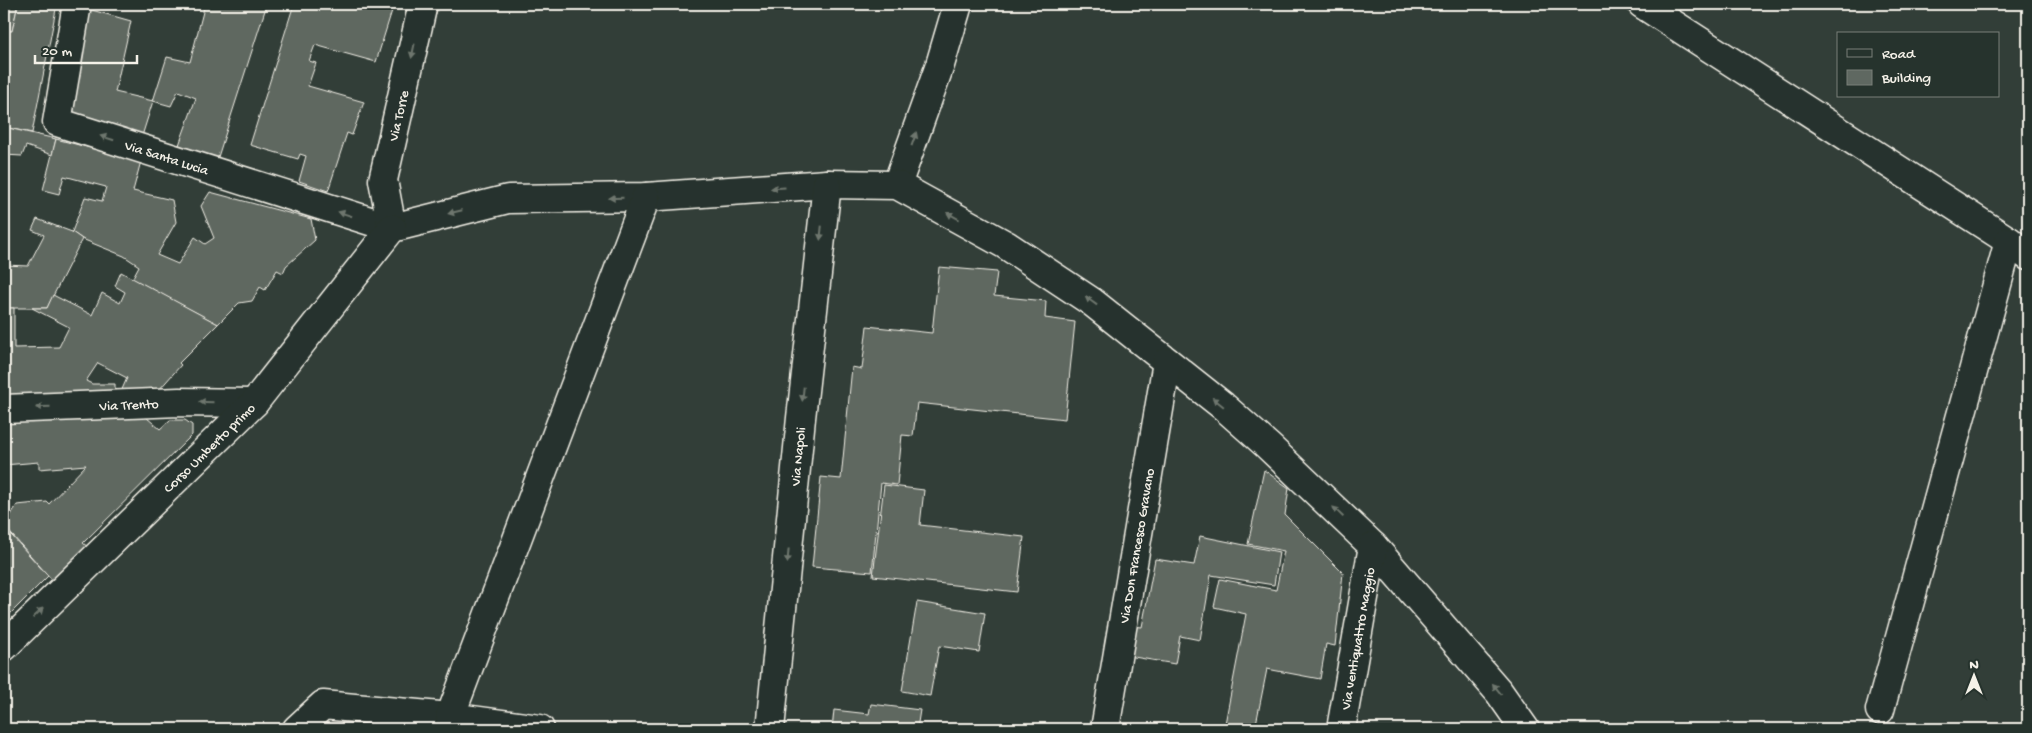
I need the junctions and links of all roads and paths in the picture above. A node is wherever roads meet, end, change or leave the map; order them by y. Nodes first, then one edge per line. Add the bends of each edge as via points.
1 (76, 4) edge
2 (423, 4) edge
3 (958, 4) edge
4 (1642, 4) edge
5 (826, 184) junction
6 (897, 185) junction
7 (646, 197) junction
8 (392, 228) junction
9 (2019, 249) edge
10 (1167, 362) junction
11 (254, 404) junction
12 (4, 409) edge
13 (1373, 546) junction
14 (4, 647) edge
15 (1880, 710) dead end
16 (450, 717) junction
17 (297, 729) edge
18 (540, 729) edge
19 (770, 729) edge
20 (1105, 729) edge
21 (1341, 729) edge
22 (1525, 729) edge

8 -> 1 street, Via Santa Lucia via 57,122
2 -> 8 street, Via Torre via 383,180
6 -> 3 street
4 - 9 street
5 - 6 street
5 -> 7 street
5 -> 19 street, Via Napoli
10 -> 6 street via 1092,302 1006,245
7 -> 8 street via 508,199
7 - 16 street
8 - 11 street, Corso Umberto primo
9 - 15 street
13 -> 10 street via 1268,446
10 - 20 street, Via Don Francesco Gravano
11 -> 12 street, Via Trento via 179,402
14 -> 11 street, Corso Umberto primo
13 - 21 street, Via ventiquattro Maggio
22 -> 13 street via 1499,692
16 - 17 street via 323,705
16 - 18 street

